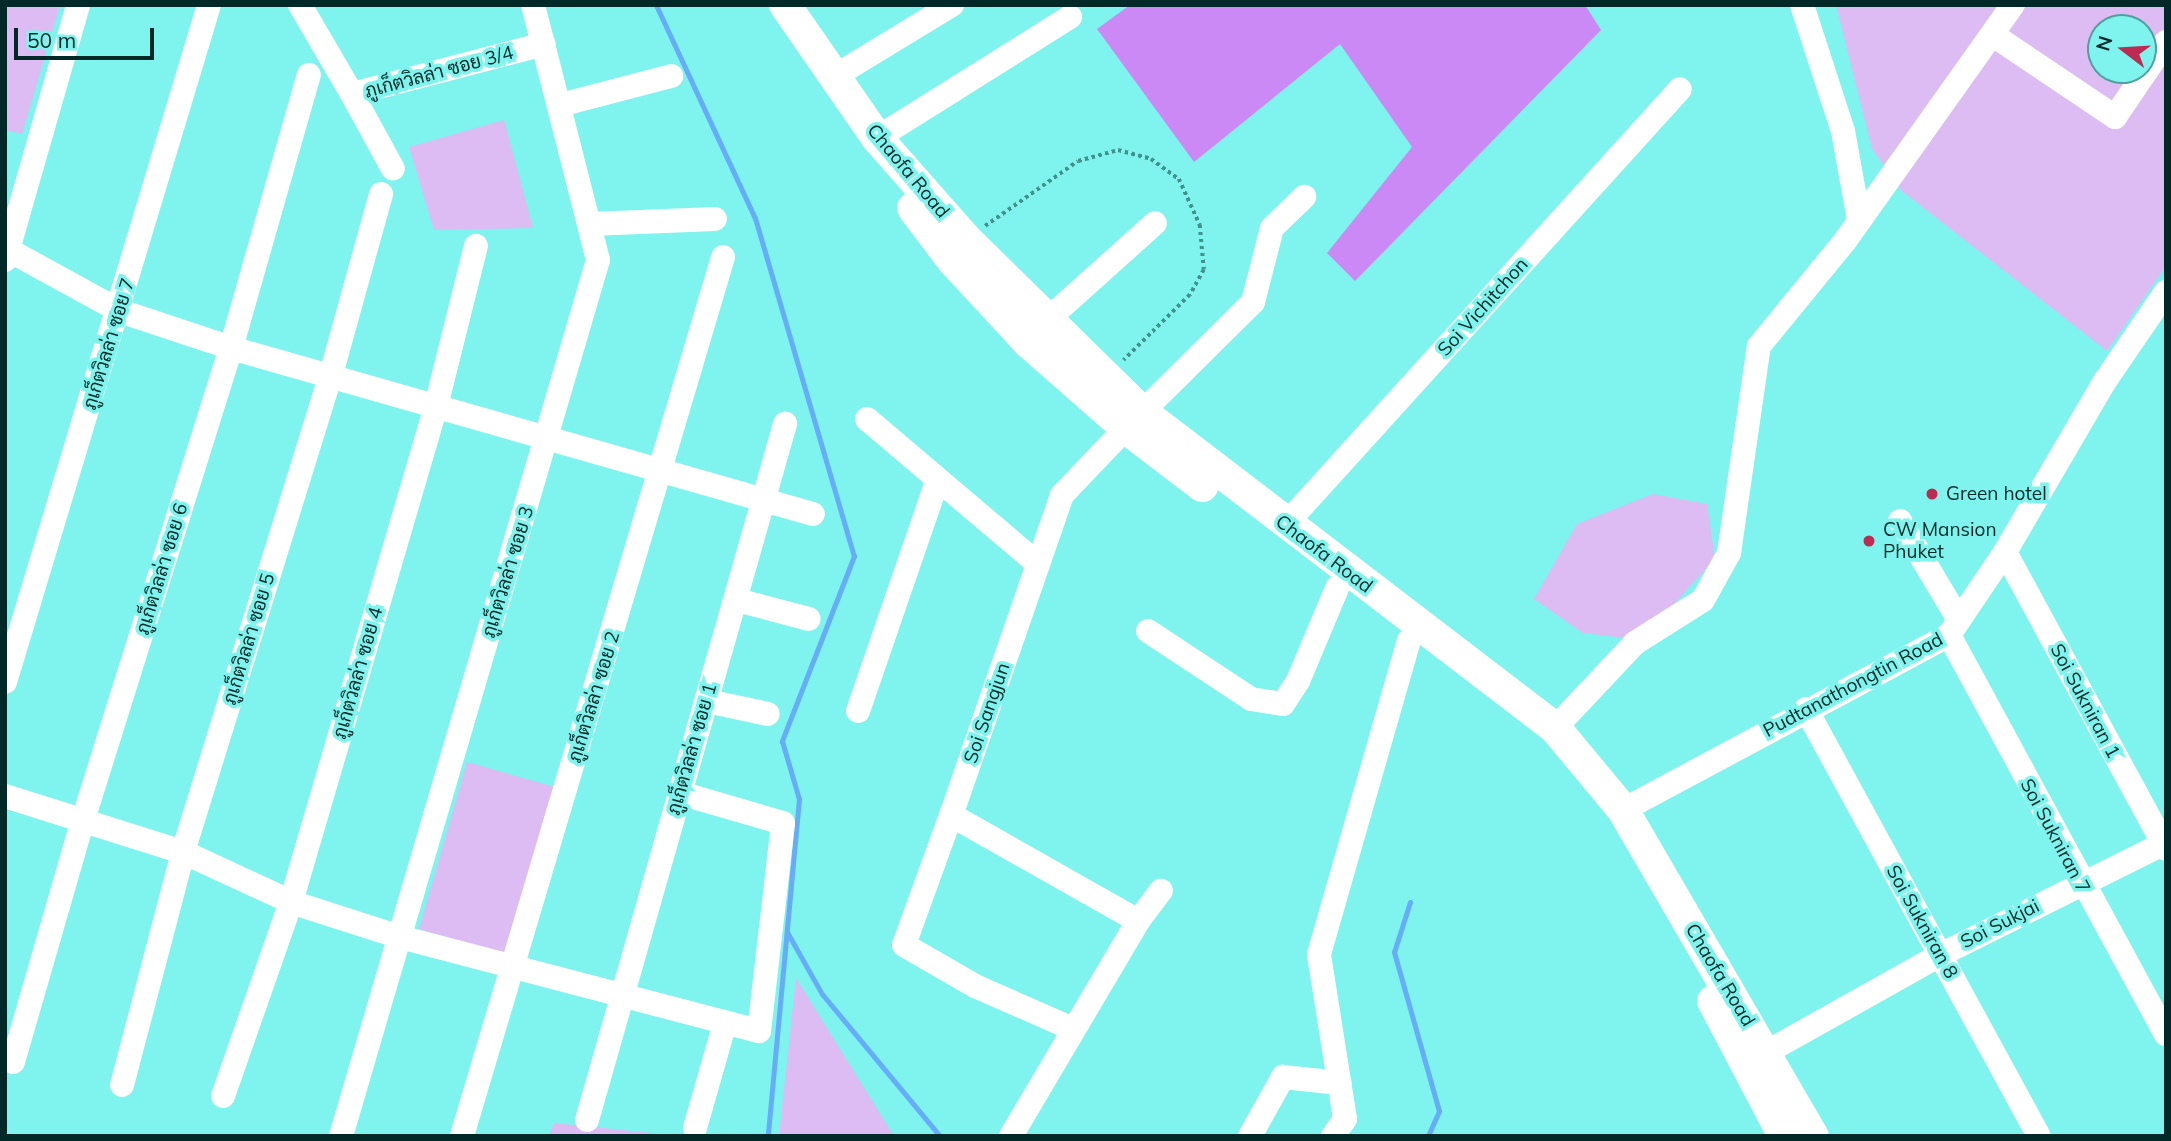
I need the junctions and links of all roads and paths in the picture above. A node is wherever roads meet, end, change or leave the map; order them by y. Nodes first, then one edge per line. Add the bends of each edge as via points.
1 (79, 5) edge
2 (209, 5) edge
3 (300, 5) edge
4 (533, 5) edge
5 (766, 5) edge
6 (785, 5) edge
7 (952, 5) edge
8 (1802, 5) edge
9 (2013, 5) edge
10 (1070, 17) dead end
11 (1993, 35) junction
12 (2166, 42) edge
13 (544, 44) junction
14 (309, 75) dead end
15 (671, 76) dead end
16 (835, 76) junction
17 (1680, 89) dead end
18 (352, 94) junction
19 (559, 105) junction
20 (877, 138) junction
21 (393, 169) dead end
22 (381, 194) dead end
23 (1304, 197) dead end
24 (715, 219) dead end
25 (1859, 220) junction
26 (1155, 223) dead end
27 (590, 224) junction
28 (476, 246) dead end
29 (6, 252) edge
30 (723, 257) dead end
31 (2166, 292) edge
32 (120, 311) junction
33 (1046, 320) junction
34 (231, 348) junction
35 (330, 378) junction
36 (436, 407) junction
37 (867, 419) dead end
38 (1134, 420) junction
39 (785, 424) dead end
40 (548, 439) junction
41 (662, 469) junction
42 (937, 481) junction
43 (766, 501) junction
44 (813, 514) dead end
45 (1900, 521) dead end
46 (1285, 525) junction
47 (2005, 552) junction
48 (1038, 564) junction
49 (1336, 588) junction
50 (737, 600) junction
51 (809, 619) dead end
52 (1954, 627) junction
53 (1148, 631) dead end
54 (1409, 641) junction
55 (5, 682) edge
56 (707, 701) junction
57 (1806, 709) junction
58 (858, 711) dead end
59 (768, 714) dead end
60 (1555, 728) junction
61 (680, 793) junction
62 (5, 796) edge
63 (1623, 810) junction
64 (951, 816) junction
65 (82, 820) junction
66 (2164, 846) edge
67 (183, 852) junction
68 (2080, 883) junction
69 (1161, 891) dead end
70 (291, 902) junction
71 (1138, 921) junction
72 (400, 937) junction
73 (1940, 955) junction
74 (512, 970) junction
75 (619, 998) junction
76 (725, 1023) junction
77 (1073, 1029) junction
78 (2166, 1034) edge
79 (1767, 1052) junction
80 (13, 1062) dead end
81 (1340, 1083) junction
82 (122, 1086) dead end
83 (223, 1096) dead end
84 (587, 1120) dead end
85 (695, 1128) dead end
86 (341, 1136) edge
87 (462, 1136) edge
88 (1011, 1136) edge
89 (1250, 1136) edge
90 (1334, 1136) edge
91 (1784, 1136) edge
92 (1813, 1136) edge
93 (2039, 1136) edge

1 - 29 street
2 - 32 street, ภูเก็ตวิลล่า ซอย 7
3 - 18 street, ภูเก็ตวิลล่า ซอย 3/4
4 - 13 street, ภูเก็ตวิลล่า ซอย 3
5 - 38 main road, Chaofa Road via 954,261 1028,342
6 - 16 main road, Chaofa Road
7 - 16 street
8 - 25 street via 1843,131
9 - 11 street
10 - 20 street
11 - 12 street via 2115,117
11 - 25 street
13 - 18 street, ภูเก็ตวิลล่า ซอย 3/4
13 - 19 street, ภูเก็ตวิลล่า ซอย 3
14 - 34 street, ภูเก็ตวิลล่า ซอย 6
15 - 19 street
16 - 20 main road, Chaofa Road
17 - 46 street, Soi Vichitchon
18 - 21 street
19 - 27 street, ภูเก็ตวิลล่า ซอย 3
20 - 33 main road, Chaofa Road via 984,259
22 - 35 street, ภูเก็ตวิลล่า ซอย 5
23 - 38 street, Soi Sangjun via 1272,228 1253,302
24 - 27 street
25 - 60 street via 1759,346 1729,553 1703,600 1635,643
26 - 33 street
27 - 40 street, ภูเก็ตวิลล่า ซอย 3 via 598,260
28 - 36 street, ภูเก็ตวิลล่า ซอย 4
29 - 32 street
30 - 41 street, ภูเก็ตวิลล่า ซอย 2
31 - 47 street, Pudtanathongtin Road via 2105,382
32 - 34 street
32 - 55 street, ภูเก็ตวิลล่า ซอย 7
33 - 38 main road, Chaofa Road
34 - 35 street
34 - 65 street, ภูเก็ตวิลล่า ซอย 6
35 - 36 street
35 - 67 street, ภูเก็ตวิลล่า ซอย 5
36 - 40 street
36 - 70 street, ภูเก็ตวิลล่า ซอย 4
37 - 42 street
38 - 46 main road, Chaofa Road
38 - 48 street, Soi Sangjun via 1062,495
38 - 49 main road, Chaofa Road
39 - 43 street, ภูเก็ตวิลล่า ซอย 1
40 - 41 street
40 - 72 street, ภูเก็ตวิลล่า ซอย 3
41 - 43 street
41 - 74 street, ภูเก็ตวิลล่า ซอย 2
42 - 48 street
42 - 58 street
43 - 44 street
43 - 50 street, ภูเก็ตวิลล่า ซอย 1
45 - 52 street, Soi Sukniran 7
46 - 60 main road, Chaofa Road
47 - 52 street, Pudtanathongtin Road
47 - 66 street, Soi Sukniran 1
48 - 64 street, Soi Sangjun
49 - 53 street via 1298,681 1283,704 1251,699
49 - 54 main road, Chaofa Road
50 - 51 street
50 - 56 street, ภูเก็ตวิลล่า ซอย 1
52 - 57 street, Pudtanathongtin Road
52 - 68 street, Soi Sukniran 7
54 - 81 street via 1319,954
54 - 91 main road, Chaofa Road via 1544,742 1614,819
56 - 59 street
56 - 61 street, ภูเก็ตวิลล่า ซอย 1
57 - 63 street, Pudtanathongtin Road
57 - 73 street, Soi Sukniran 8
60 - 63 main road, Chaofa Road
61 - 75 street, ภูเก็ตวิลล่า ซอย 1
61 - 76 street via 783,823 759,1031
62 - 65 street
63 - 79 main road, Chaofa Road
64 - 71 street
64 - 77 street, Soi Sangjun via 904,945 975,986
65 - 67 street
65 - 80 street, ภูเก็ตวิลล่า ซอย 6
66 - 68 street, Soi Sukjai
67 - 70 street
67 - 82 street, ภูเก็ตวิลล่า ซอย 5
68 - 73 street, Soi Sukjai
68 - 78 street, Soi Sukniran 7
69 - 71 street
70 - 72 street
70 - 83 street, ภูเก็ตวิลล่า ซอย 4
71 - 77 street
72 - 74 street
72 - 86 street, ภูเก็ตวิลล่า ซอย 3
73 - 79 street, Soi Sukjai
73 - 93 street, Soi Sukniran 8
74 - 75 street
74 - 87 street, ภูเก็ตวิลล่า ซอย 2
75 - 76 street
75 - 84 street, ภูเก็ตวิลล่า ซอย 1
76 - 85 street
77 - 88 street
79 - 92 main road, Chaofa Road
81 - 89 street via 1283,1077
81 - 90 street via 1345,1119

